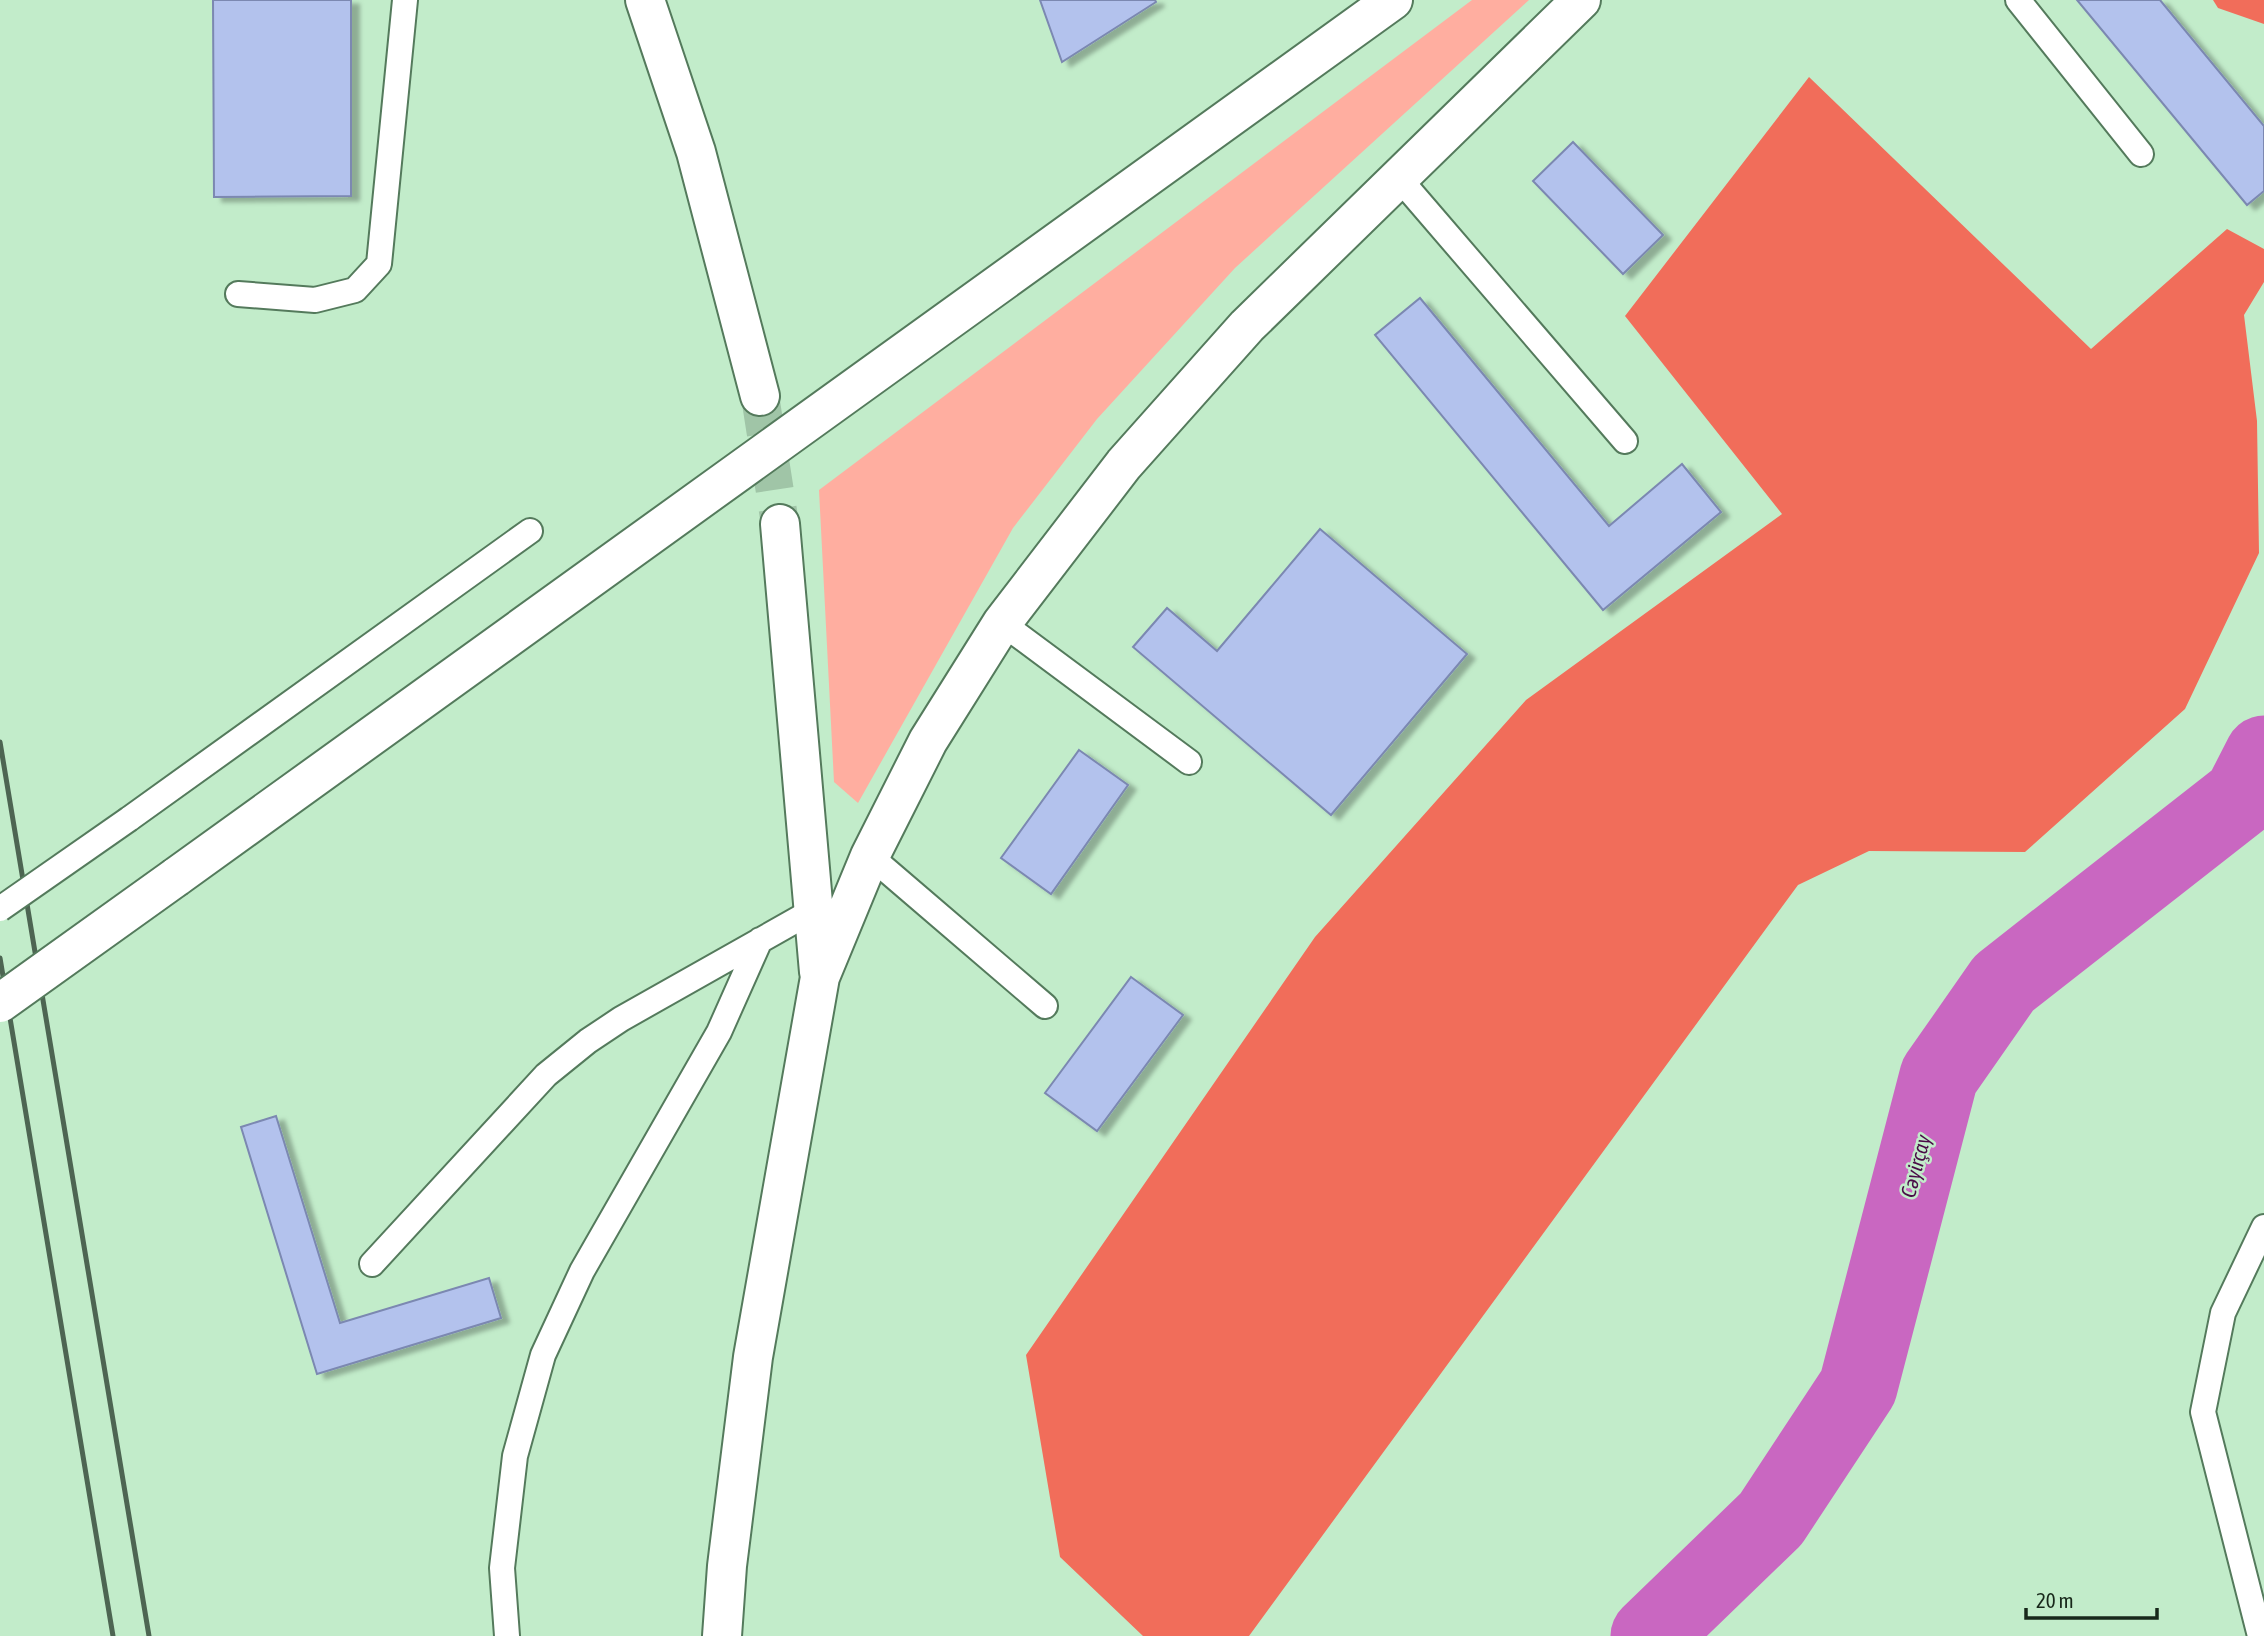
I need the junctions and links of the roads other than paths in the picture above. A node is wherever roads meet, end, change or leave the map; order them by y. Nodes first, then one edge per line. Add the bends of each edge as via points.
1 (405, 0) edge
2 (645, 0) edge
3 (1393, 0) edge
4 (1581, 0) edge
5 (2018, 0) edge
6 (2141, 154) dead end
7 (1398, 177) junction
8 (238, 294) dead end
9 (760, 396) tunnel mouth
10 (1625, 441) dead end
11 (780, 524) tunnel mouth
12 (530, 531) dead end
13 (1002, 623) junction
14 (1189, 762) dead end
15 (870, 856) junction
16 (0, 909) edge
17 (814, 910) junction
18 (760, 940) junction
19 (820, 977) junction
20 (0, 1003) edge
21 (1045, 1006) dead end
22 (2264, 1227) edge
23 (372, 1264) dead end
24 (507, 1636) edge
25 (722, 1636) edge
26 (2260, 1636) edge

1 - 8 lane via 379,264 355,290 315,300
2 - 9 main road via 696,152
3 - 20 main road, bridge
4 - 7 main road
5 - 6 lane
7 - 10 lane
7 - 13 main road via 1247,326 1132,454
11 - 17 main road
12 - 16 lane, bridge
13 - 14 lane
13 - 15 main road via 928,741
15 - 19 main road
15 - 21 lane
17 - 18 lane
17 - 19 main road
18 - 23 lane via 621,1019 546,1075
18 - 24 lane via 719,1032 582,1271 543,1355 515,1456 502,1568
19 - 25 main road via 753,1357
22 - 26 lane via 2223,1313 2203,1412

